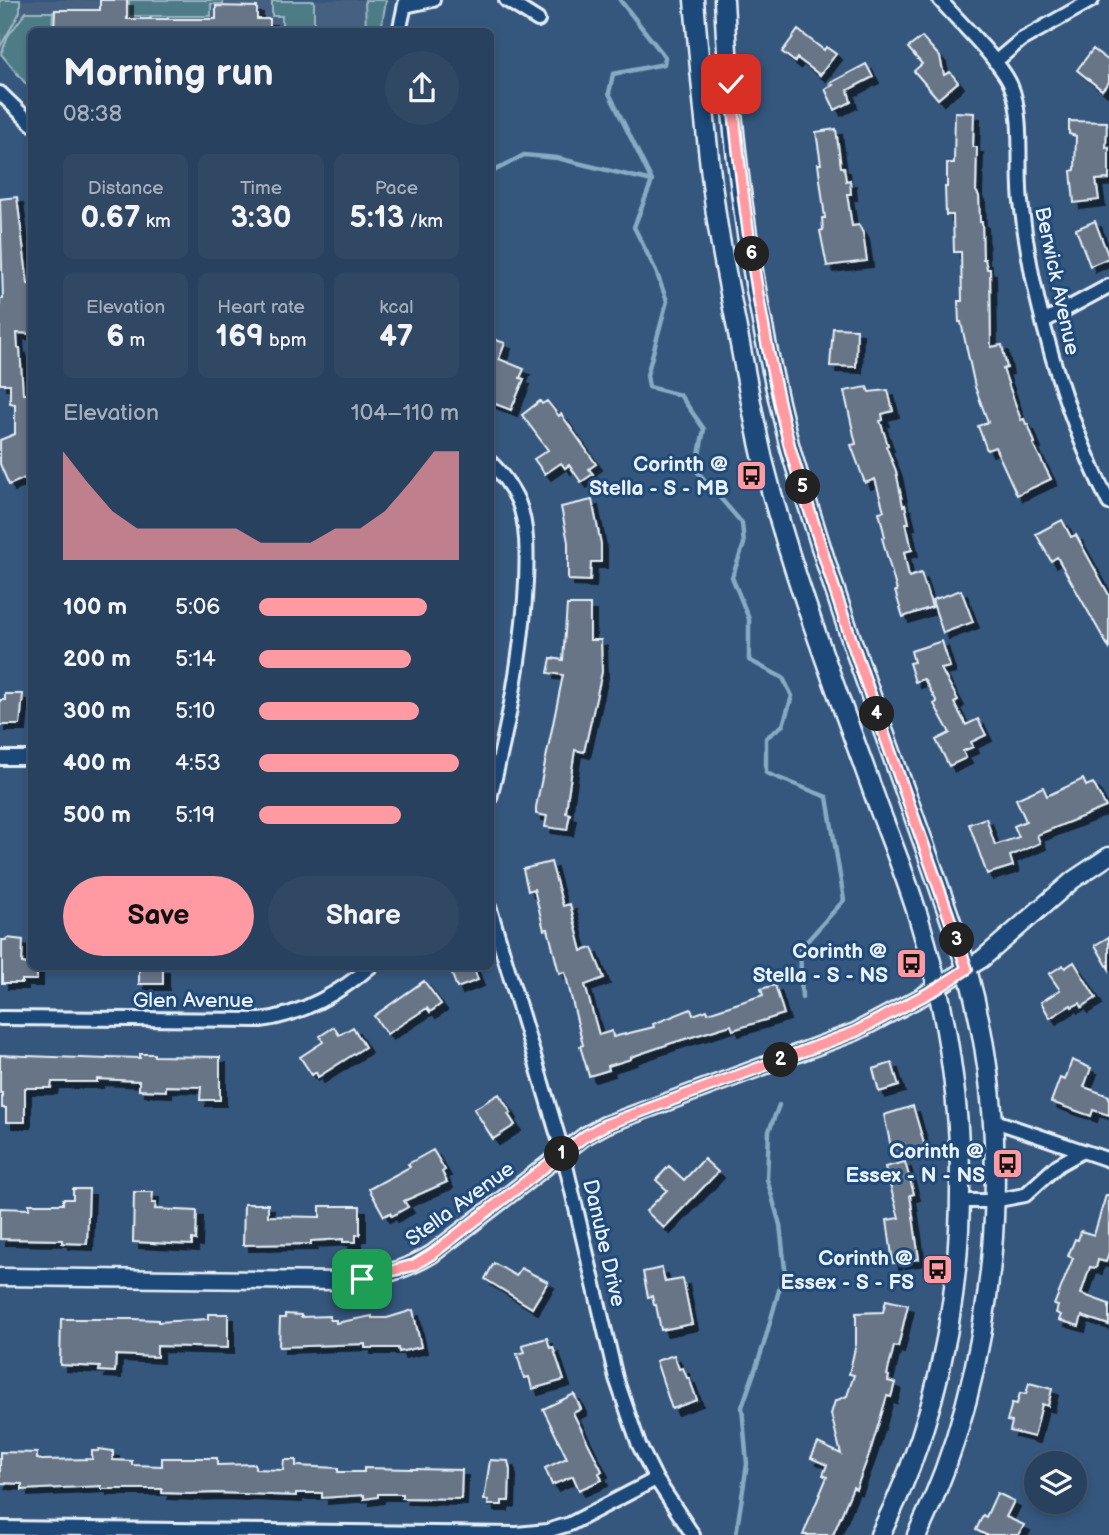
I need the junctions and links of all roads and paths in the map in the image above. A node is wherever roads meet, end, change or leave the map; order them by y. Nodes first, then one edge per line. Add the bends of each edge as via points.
1 (433, 0) edge
2 (506, 0) edge
3 (694, 0) edge
4 (724, 0) edge
5 (940, 0) edge
6 (1092, 0) edge
7 (406, 3) edge
8 (538, 20) dead end
9 (400, 28) edge
10 (995, 62) junction
11 (0, 93) edge
12 (28, 120) edge
13 (1109, 286) edge
14 (1044, 321) junction
15 (494, 467) edge
16 (1109, 503) edge
17 (497, 746) edge
18 (0, 758) edge
19 (28, 758) edge
20 (494, 768) edge
21 (1109, 856) edge
22 (494, 922) edge
23 (967, 969) junction
24 (364, 970) edge
25 (938, 988) junction
26 (0, 1018) edge
27 (992, 1120) junction
28 (1083, 1151) junction
29 (563, 1153) junction
30 (1109, 1160) edge
31 (961, 1201) junction
32 (993, 1202) junction
33 (0, 1278) edge
34 (656, 1479) junction
35 (0, 1528) edge
36 (693, 1535) edge
37 (880, 1535) edge
38 (917, 1535) edge

1 - 7 street
2 - 8 street
3 - 25 main road via 716,215 764,463 811,618 917,913
4 - 23 main road via 750,241 770,365 790,446 841,612
5 - 10 street, Berwick Avenue
6 - 10 street via 1021,40
7 - 9 street
10 - 14 street, Berwick Avenue via 1011,85 1017,112 1021,202
11 - 12 street
13 - 14 street
14 - 16 street, Berwick Avenue via 1076,429
15 - 17 street via 518,500 526,534 523,630
17 - 20 street
18 - 19 street
21 - 23 street, Stella Avenue via 1073,880
22 - 29 street, Danube Drive
23 - 25 street, Stella Avenue
23 - 27 main road via 986,1053
24 - 26 street, Glen Avenue via 329,995 270,1019
25 - 29 street, Stella Avenue via 855,1032 605,1125
25 - 31 main road via 958,1111
27 - 28 street
27 - 32 main road
28 - 30 street
28 - 32 street via 1025,1195
29 - 33 street, Stella Avenue via 432,1254 386,1274 341,1280
29 - 34 street, Danube Drive via 616,1378
31 - 32 street
31 - 37 main road via 944,1354 920,1440
32 - 38 main road via 988,1287 973,1370 953,1443
34 - 35 street via 570,1524 517,1534
34 - 36 street, Danube Drive

